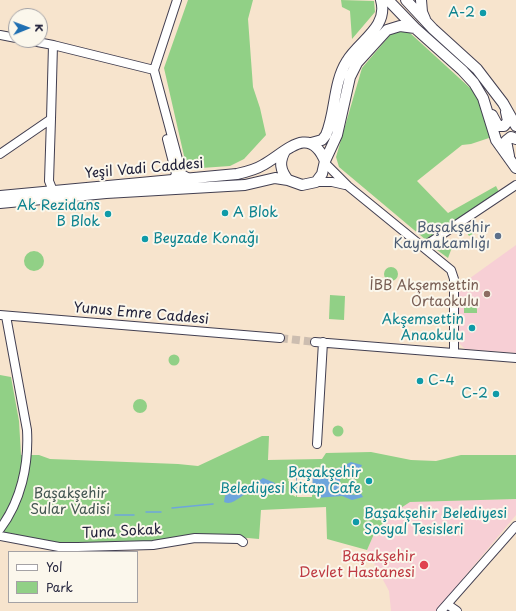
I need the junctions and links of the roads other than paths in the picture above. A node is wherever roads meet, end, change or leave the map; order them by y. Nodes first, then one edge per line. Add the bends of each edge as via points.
1 (172, 0) edge
2 (177, 0) edge
3 (381, 0) edge
4 (388, 0) edge
5 (406, 0) edge
6 (421, 0) edge
7 (427, 23) junction
8 (415, 28) junction
9 (48, 44) edge
10 (53, 45) junction
11 (152, 69) junction
12 (483, 98) junction
13 (503, 103) junction
14 (51, 119) junction
15 (516, 126) edge
16 (516, 139) edge
17 (311, 143) junction
18 (285, 151) junction
19 (0, 154) edge
20 (509, 159) junction
21 (325, 162) junction
22 (516, 168) edge
23 (189, 178) junction
24 (173, 180) junction
25 (288, 180) junction
26 (316, 182) junction
27 (516, 185) edge
28 (51, 186) junction
29 (348, 186) junction
30 (0, 196) edge
31 (0, 203) edge
32 (423, 246) junction
33 (3, 316) edge
34 (280, 338) tunnel mouth
35 (454, 353) junction
36 (516, 358) edge
37 (317, 444) dead end
38 (516, 526) edge
39 (1, 534) edge
40 (243, 542) dead end
41 (447, 604) junction
42 (441, 611) edge
43 (457, 611) edge

1 - 11 street
2 - 11 street
3 - 17 main road via 383,11 380,22 343,68 326,135 322,140
4 - 8 main road
5 - 7 main road
6 - 7 main road via 422,12
7 - 13 main road via 477,69
8 - 12 main road via 462,70
8 - 21 main road via 400,26 387,30 356,63 350,77 337,135
9 - 10 street
10 - 11 street
10 - 14 street
11 - 23 street via 182,174
11 - 24 street via 176,174
12 - 13 main road via 496,123 501,126 508,121
12 - 20 main road via 496,140
13 - 15 main road
14 - 19 street
14 - 28 street
16 - 20 main road via 511,137 506,141
17 - 18 main road, Yeşil Vadi Caddesi via 296,144
17 - 21 main road via 320,151
18 - 23 main road, Yeşil Vadi Caddesi via 262,166 244,173
18 - 25 main road via 281,167
20 - 22 main road
21 - 26 main road via 322,174
21 - 29 street
23 - 24 main road, Yeşil Vadi Caddesi
24 - 28 main road, Yeşil Vadi Caddesi
25 - 26 main road, Yeşil Vadi Caddesi via 302,185
25 - 31 main road, Yeşil Vadi Caddesi via 274,178 245,185 106,193
26 - 29 street
27 - 32 street
28 - 30 main road, Yeşil Vadi Caddesi via 40,192
29 - 32 street
32 - 35 street via 447,265 453,275
33 - 34 street, Yunus Emre Caddesi
33 - 39 street via 27,430 26,467 21,488
35 - 36 street
35 - 37 street via 319,342
38 - 41 street
39 - 40 street, Tuna Sokak via 59,547 153,545 195,538 239,539
41 - 42 street
41 - 43 street

